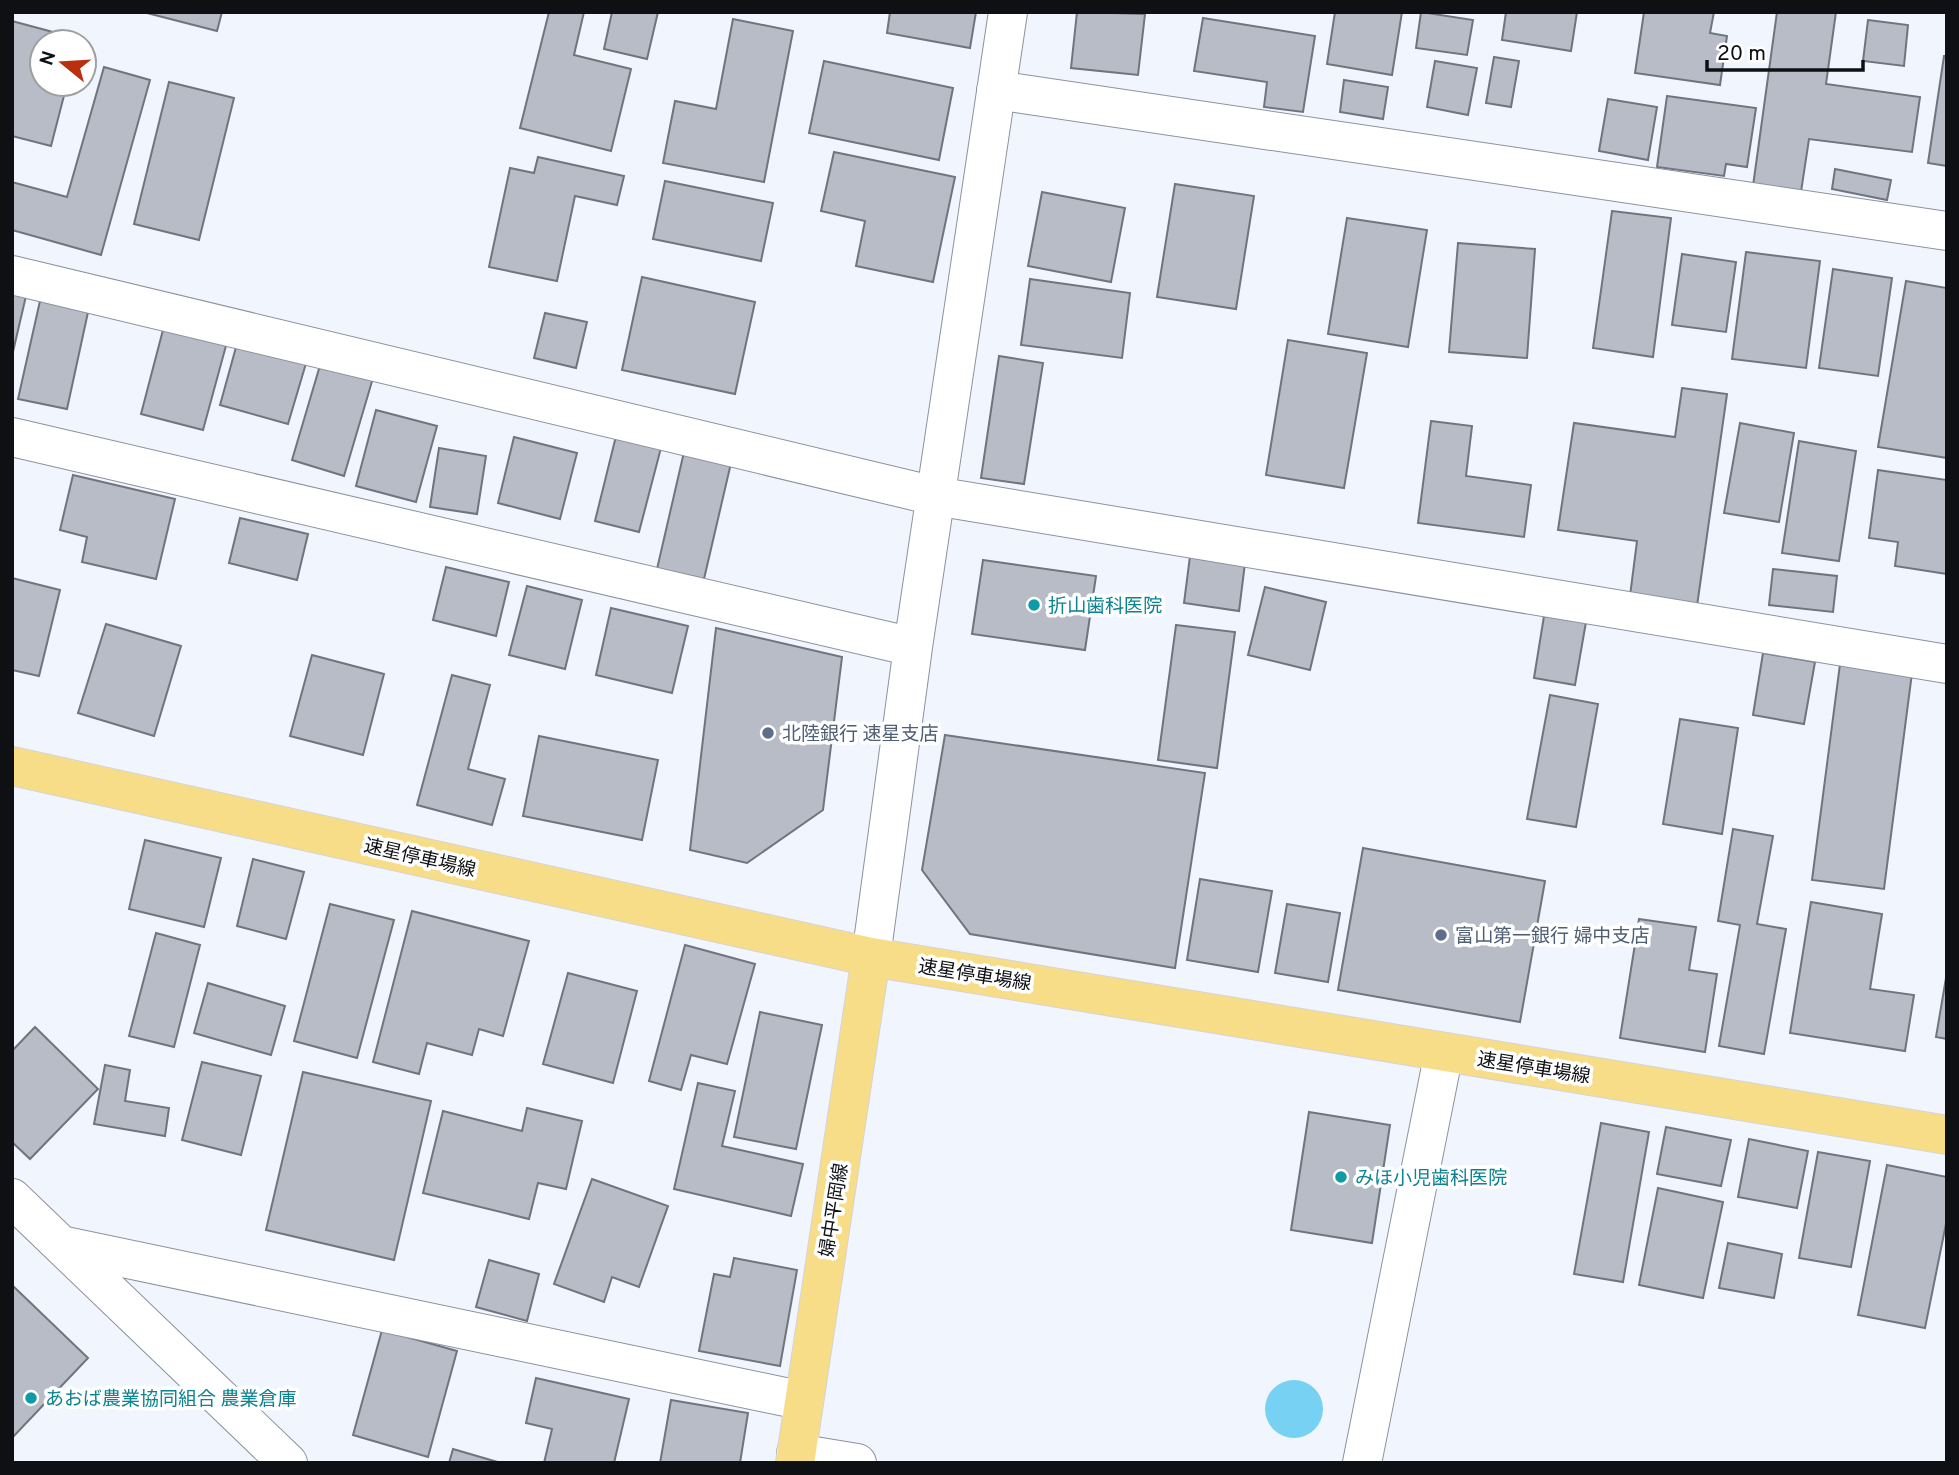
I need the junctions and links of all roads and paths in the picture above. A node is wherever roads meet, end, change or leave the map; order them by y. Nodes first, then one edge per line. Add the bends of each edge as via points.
1 (1008, 12) edge
2 (996, 90) junction
3 (1947, 231) edge
4 (12, 275) edge
5 (12, 437) edge
6 (936, 496) junction
7 (913, 647) junction
8 (1947, 664) edge
9 (12, 766) edge
10 (872, 957) junction
11 (1444, 1052) junction
12 (1947, 1135) edge
13 (12, 1198) edge
14 (61, 1245) junction
15 (804, 1401) junction
16 (795, 1458) edge
17 (288, 1463) edge
18 (857, 1463) edge
19 (1362, 1463) edge

1 - 2 street
2 - 3 street
2 - 6 street
4 - 6 street
5 - 7 street
6 - 7 street
6 - 8 street
7 - 10 street
9 - 10 main road, 速星停車場線
10 - 11 main road, 速星停車場線
10 - 15 main road, 婦中平岡線
11 - 12 main road, 速星停車場線
11 - 19 street
13 - 14 street
14 - 15 street
14 - 17 street
15 - 16 main road, 婦中平岡線
16 - 18 street

